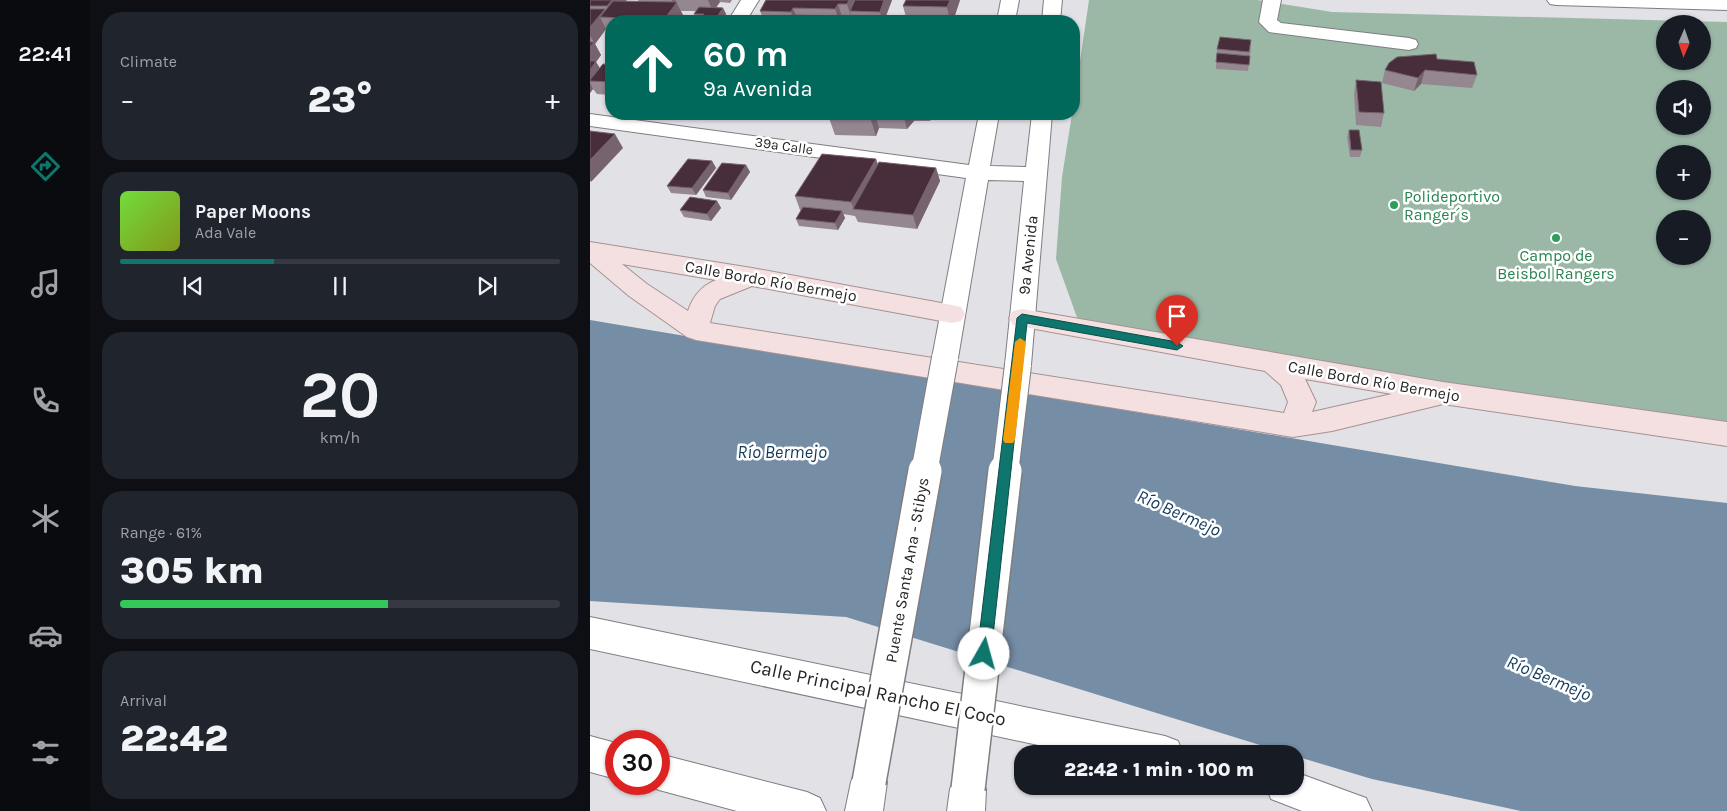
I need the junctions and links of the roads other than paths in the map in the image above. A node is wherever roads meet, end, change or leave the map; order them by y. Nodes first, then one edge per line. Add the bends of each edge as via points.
1 (750, 0) edge
2 (1010, 0) edge
3 (1054, 0) edge
4 (1272, 0) edge
5 (1556, 0) edge
6 (1727, 5) edge
7 (741, 15) edge
8 (1007, 15) edge
9 (1052, 15) edge
10 (1409, 44) dead end
11 (590, 120) edge
12 (988, 120) edge
13 (1041, 120) edge
14 (679, 122) edge
15 (979, 173) junction
16 (1036, 174) junction
17 (590, 250) edge
18 (752, 277) junction
19 (952, 314) junction
20 (1022, 318) junction
21 (696, 330) junction
22 (1274, 364) junction
23 (1443, 393) junction
24 (1292, 426) junction
25 (1727, 434) edge
26 (590, 632) edge
27 (1124, 745) edge
28 (590, 754) edge
29 (605, 758) edge
30 (670, 775) edge
31 (1304, 793) edge
32 (867, 796) edge
33 (967, 800) edge
34 (807, 811) edge
35 (1352, 811) edge

1 - 7 street
2 - 8 street
3 - 9 street
4 - 10 street via 1268,22 1276,28
5 - 6 street
11 - 14 street, 39a Calle
12 - 15 street
13 - 16 street, 9a Avenida
14 - 15 street, 39a Calle
15 - 16 street
15 - 19 street
16 - 20 street, 9a Avenida
17 - 18 main road, Calle Bordo Río Bermejo
17 - 21 main road via 638,290
18 - 19 main road, Calle Bordo Río Bermejo
18 - 21 main road via 715,289 700,307
19 - 32 street, Puente Santa Ana - Stibys, bridge
20 - 22 main road, Calle Bordo Río Bermejo
20 - 33 street, 9a Avenida, bridge
21 - 24 main road
22 - 23 main road, Calle Bordo Río Bermejo
22 - 24 main road via 1291,378 1302,402
23 - 24 main road via 1332,420
23 - 25 main road, Calle Bordo Río Bermejo
26 - 27 street, Calle Principal Rancho El Coco
28 - 29 street
30 - 34 street
31 - 35 street

